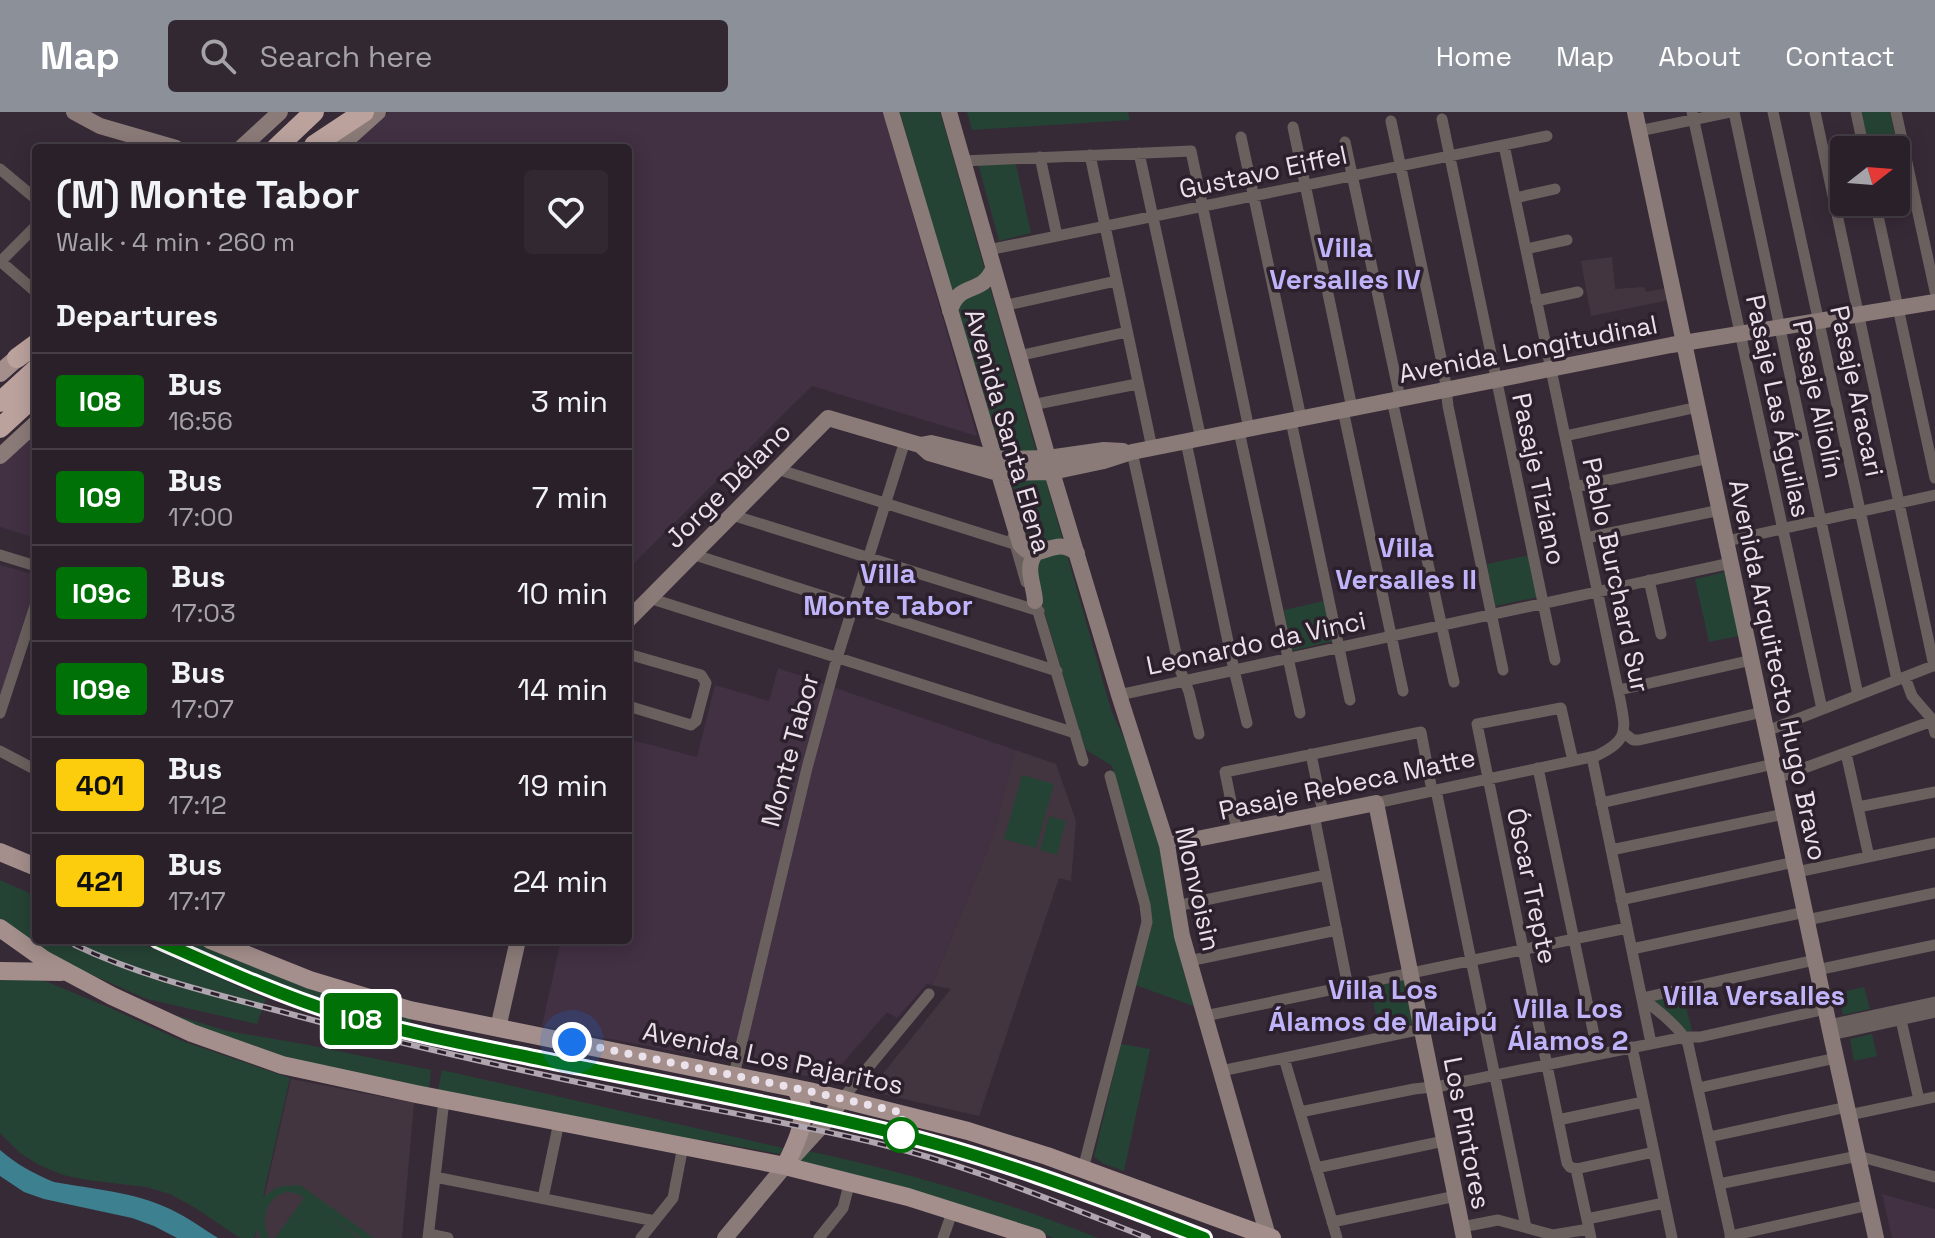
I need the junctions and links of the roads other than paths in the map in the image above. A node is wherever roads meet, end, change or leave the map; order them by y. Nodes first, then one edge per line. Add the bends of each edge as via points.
1 (74, 112) edge
2 (280, 112) edge
3 (314, 112) edge
4 (351, 112) edge
5 (364, 112) edge
6 (378, 112) edge
7 (891, 112) edge
8 (949, 112) edge
9 (1635, 112) edge
10 (1732, 112) edge
11 (1773, 112) edge
12 (1815, 112) edge
13 (1856, 112) edge
14 (1896, 112) edge
15 (1693, 116) edge
16 (1442, 119) dead end
17 (1391, 121) dead end
18 (1293, 127) dead end
19 (1639, 131) junction
20 (1547, 136) dead end
21 (1861, 136) edge
22 (1241, 137) dead end
23 (1345, 142) dead end
24 (162, 144) edge
25 (245, 144) edge
26 (280, 144) edge
27 (315, 144) edge
28 (316, 144) edge
29 (342, 144) edge
30 (1504, 145) junction
31 (1139, 153) junction
32 (1090, 155) junction
33 (1450, 156) junction
34 (1040, 157) junction
35 (963, 161) junction
36 (1400, 166) junction
37 (0, 169) edge
38 (1352, 176) junction
39 (1305, 185) junction
40 (1555, 189) dead end
41 (32, 196) edge
42 (1255, 196) junction
43 (1515, 198) junction
44 (1202, 207) junction
45 (1878, 216) edge
46 (1153, 217) junction
47 (1105, 226) junction
48 (32, 230) edge
49 (1057, 236) junction
50 (1567, 240) dead end
51 (1526, 249) junction
52 (988, 250) junction
53 (0, 261) edge
54 (936, 267) junction
55 (993, 269) junction
56 (1116, 281) junction
57 (32, 289) edge
58 (971, 289) junction
59 (1935, 291) edge
60 (1578, 292) dead end
61 (1536, 301) junction
62 (1935, 302) edge
63 (1002, 303) junction
64 (1899, 308) junction
65 (950, 311) junction
66 (1859, 315) junction
67 (1820, 321) junction
68 (1780, 327) junction
69 (1127, 332) junction
70 (1739, 334) junction
71 (1685, 342) junction
72 (32, 345) edge
73 (1018, 356) junction
74 (17, 358) joint
75 (1551, 368) junction
76 (0, 373) edge
77 (32, 373) edge
78 (1496, 379) junction
79 (1137, 384) junction
80 (1446, 389) junction
81 (32, 399) edge
82 (1396, 399) junction
83 (0, 402) edge
84 (1032, 405) junction
85 (1698, 407) junction
86 (1347, 409) junction
87 (828, 418) joint
88 (1296, 420) junction
89 (32, 427) edge
90 (0, 428) edge
91 (1244, 430) junction
92 (1565, 436) junction
93 (1193, 440) junction
94 (913, 443) junction
95 (1152, 448) junction
96 (1132, 452) junction
97 (0, 456) edge
98 (1709, 458) junction
99 (996, 465) junction
100 (1050, 465) junction
101 (777, 469) junction
102 (1935, 478) edge
103 (1575, 487) junction
104 (1935, 495) edge
105 (885, 503) junction
106 (1898, 503) junction
107 (1720, 510) junction
108 (1860, 511) junction
109 (732, 515) junction
110 (1821, 520) junction
111 (1012, 522) junction
112 (1068, 525) junction
113 (1783, 528) junction
114 (1586, 538) junction
115 (1727, 541) junction
116 (1014, 544) junction
117 (1057, 546) junction
118 (1036, 553) junction
119 (1077, 553) junction
120 (692, 554) junction
121 (0, 555) edge
122 (869, 557) junction
123 (1731, 563) junction
124 (32, 565) edge
125 (1649, 580) junction
126 (1597, 592) junction
127 (649, 598) junction
128 (1542, 603) junction
129 (1037, 606) junction
130 (853, 607) junction
131 (1492, 614) junction
132 (32, 615) edge
133 (632, 616) edge
134 (1441, 625) junction
135 (1661, 634) dead end
136 (1391, 636) junction
137 (1338, 648) junction
138 (632, 655) edge
139 (837, 658) junction
140 (1288, 658) junction
141 (1555, 660) dead end
142 (1752, 660) junction
143 (1934, 665) edge
144 (1234, 670) junction
145 (1503, 670) dead end
146 (1057, 671) junction
147 (1901, 678) junction
148 (1184, 681) junction
149 (1454, 682) dead end
150 (1619, 690) junction
151 (1403, 691) dead end
152 (1119, 695) junction
153 (1858, 695) junction
154 (1350, 700) dead end
155 (632, 707) edge
156 (1822, 709) junction
157 (1763, 712) junction
158 (0, 713) edge
159 (1300, 713) dead end
160 (1247, 723) dead end
161 (1934, 725) edge
162 (1767, 731) junction
163 (1075, 733) junction
164 (1624, 733) junction
165 (1199, 734) dead end
166 (0, 751) edge
167 (1846, 753) junction
168 (1311, 754) junction
169 (1592, 757) junction
170 (1083, 761) dead end
171 (1573, 761) junction
172 (32, 768) edge
173 (1538, 768) junction
174 (1775, 771) junction
175 (1110, 776) dead end
176 (1487, 779) junction
177 (1434, 790) junction
178 (1935, 792) edge
179 (1376, 803) junction
180 (1601, 803) junction
181 (1858, 807) junction
182 (1318, 814) junction
183 (1784, 814) junction
184 (1237, 831) junction
185 (1935, 843) edge
186 (1167, 845) junction
187 (1611, 850) junction
188 (0, 852) edge
189 (1869, 857) junction
190 (32, 865) edge
191 (1796, 867) junction
192 (1326, 875) junction
193 (1935, 893) edge
194 (1621, 900) junction
195 (1176, 906) junction
196 (1806, 916) junction
197 (0, 928) edge
198 (1627, 928) junction
199 (1337, 930) junction
200 (1574, 940) junction
201 (220, 944) edge
202 (516, 944) edge
203 (1935, 945) edge
204 (1632, 949) junction
205 (1523, 950) junction
206 (1189, 961) junction
207 (1471, 961) junction
208 (1816, 965) junction
209 (0, 971) edge
210 (64, 972) junction
211 (1411, 974) junction
212 (1348, 987) junction
213 (929, 994) dead end
214 (1642, 998) junction
215 (1935, 1002) edge
216 (1935, 1012) edge
217 (1205, 1016) junction
218 (1901, 1020) junction
219 (1829, 1023) junction
220 (498, 1028) junction
221 (1422, 1029) junction
222 (1685, 1037) junction
223 (1651, 1043) junction
224 (1632, 1047) junction
225 (1598, 1054) junction
226 (1284, 1058) junction
227 (1836, 1058) junction
228 (1547, 1065) junction
229 (1221, 1071) junction
230 (734, 1075) junction
231 (1494, 1075) junction
232 (795, 1088) junction
233 (1434, 1088) junction
234 (1698, 1088) junction
235 (1935, 1097) edge
236 (843, 1098) junction
237 (444, 1100) junction
238 (1919, 1100) junction
239 (1643, 1102) junction
240 (1848, 1111) junction
241 (1300, 1112) junction
242 (1558, 1120) junction
243 (559, 1122) junction
244 (1709, 1137) junction
245 (1444, 1141) junction
246 (683, 1146) junction
247 (1654, 1152) junction
248 (1858, 1156) junction
249 (785, 1166) junction
250 (1316, 1168) junction
251 (1083, 1169) junction
252 (1576, 1169) junction
253 (435, 1177) junction
254 (1935, 1177) edge
255 (850, 1181) junction
256 (1719, 1184) junction
257 (1456, 1196) junction
258 (543, 1198) junction
259 (1664, 1203) junction
260 (1869, 1205) junction
261 (953, 1210) junction
262 (655, 1221) junction
263 (1332, 1222) junction
264 (1526, 1227) junction
265 (1589, 1229) edge
266 (1463, 1233) edge
267 (429, 1236) edge
268 (1270, 1237) edge
269 (1730, 1237) edge
270 (448, 1238) edge
271 (641, 1238) edge
272 (725, 1238) edge
273 (819, 1238) edge
274 (943, 1238) edge
275 (1037, 1238) edge
276 (1337, 1238) edge
277 (1672, 1238) edge
278 (1876, 1238) edge

1 - 24 street via 100,126
2 - 25 street
3 - 26 highway
4 - 27 highway
5 - 28 highway
6 - 29 street
7 - 54 street, Avenida Santa Elena
8 - 35 street, Avenida Santa Elena
9 - 19 street, Avenida Arquitecto Hugo Bravo
10 - 15 street
10 - 68 street, Pasaje Aliolín
11 - 67 street, Pasaje Aracari
12 - 66 street
13 - 21 street
14 - 59 street
15 - 19 street
15 - 70 street, Pasaje Las Águilas
16 - 33 street, Pasaje Tiziano
17 - 36 street
18 - 39 street
19 - 71 street, Avenida Arquitecto Hugo Bravo
20 - 30 street, Gustavo Eiffel
22 - 42 street
23 - 38 street
30 - 33 street, Gustavo Eiffel
30 - 43 street, Pablo Burchard Sur
31 - 32 street
31 - 44 street via 1191,151
31 - 46 street
32 - 34 street
32 - 47 street
33 - 36 street, Gustavo Eiffel
33 - 78 street, Pasaje Tiziano
34 - 35 street
34 - 49 street
35 - 52 street, Avenida Santa Elena
36 - 38 street, Gustavo Eiffel
36 - 80 street
37 - 41 street
38 - 39 street, Gustavo Eiffel
38 - 82 street
39 - 42 street, Gustavo Eiffel
39 - 86 street
40 - 43 street
42 - 44 street, Gustavo Eiffel
42 - 88 street
43 - 51 street, Pablo Burchard Sur
44 - 46 street, Gustavo Eiffel
44 - 91 street
45 - 64 street
46 - 47 street, Gustavo Eiffel
46 - 93 street
47 - 49 street, Gustavo Eiffel
47 - 56 street
48 - 53 street
49 - 52 street, Gustavo Eiffel
50 - 51 street
51 - 61 street, Pablo Burchard Sur
52 - 55 street, Avenida Santa Elena
53 - 57 street
54 - 58 street via 951,284
54 - 65 street, Avenida Santa Elena
55 - 58 street via 987,280
55 - 63 street, Avenida Santa Elena
56 - 63 street
56 - 69 street
58 - 63 street via 990,291
58 - 65 street via 953,301
60 - 61 street
61 - 75 street, Pablo Burchard Sur
62 - 64 street, Avenida Longitudinal
63 - 73 street, Avenida Santa Elena
64 - 66 street, Avenida Longitudinal
64 - 102 street
65 - 99 street, Avenida Santa Elena
66 - 67 street, Avenida Longitudinal
66 - 106 street
67 - 68 street, Avenida Longitudinal
67 - 108 street, Pasaje Aracari
68 - 70 street, Avenida Longitudinal
68 - 110 street, Pasaje Aliolín
69 - 73 street
69 - 79 street
70 - 71 street, Avenida Longitudinal
70 - 113 street, Pasaje Las Águilas
71 - 75 street, Avenida Longitudinal
71 - 85 street, Avenida Arquitecto Hugo Bravo
72 - 74 highway
73 - 84 street, Avenida Santa Elena
74 - 76 main road
75 - 78 street, Avenida Longitudinal
75 - 92 street, Pablo Burchard Sur
77 - 83 highway
78 - 80 street, Avenida Longitudinal
78 - 128 street, Pasaje Tiziano
79 - 84 street
79 - 95 street
80 - 82 street, Avenida Longitudinal
80 - 131 street
81 - 90 highway
82 - 86 street, Avenida Longitudinal
82 - 134 street
84 - 100 street, Avenida Santa Elena
85 - 92 street
85 - 98 street, Avenida Arquitecto Hugo Bravo
86 - 88 street, Avenida Longitudinal
86 - 136 street
87 - 94 street, Avenida Longitudinal
87 - 101 street, Jorge Délano
88 - 91 street, Avenida Longitudinal
88 - 137 street
89 - 97 street
91 - 93 street, Avenida Longitudinal
91 - 140 street
92 - 103 street, Pablo Burchard Sur
93 - 95 street, Avenida Longitudinal
93 - 144 street
94 - 99 street, Avenida Longitudinal via 931,443
94 - 105 street, Monte Tabor
95 - 96 street, Avenida Longitudinal
96 - 100 street, Avenida Longitudinal via 1104,461
96 - 148 street
98 - 103 street
98 - 107 street, Avenida Arquitecto Hugo Bravo
99 - 100 street, Avenida Longitudinal
99 - 111 street, Avenida Santa Elena
100 - 112 street, Avenida Santa Elena
101 - 105 street
101 - 109 street, Jorge Délano
103 - 114 street, Pablo Burchard Sur
104 - 106 street
105 - 116 street
105 - 122 street, Monte Tabor
106 - 108 street
106 - 143 street
107 - 114 street
107 - 115 street, Avenida Arquitecto Hugo Bravo
108 - 110 street
108 - 147 street, Pasaje Aracari
109 - 120 street, Jorge Délano
109 - 122 street
110 - 113 street
110 - 153 street, Pasaje Aliolín
111 - 116 street, Avenida Santa Elena
111 - 118 street via 1023,548
112 - 117 street
112 - 119 street, Avenida Santa Elena
113 - 115 street
113 - 156 street, Pasaje Las Águilas
114 - 126 street, Pablo Burchard Sur
115 - 123 street, Avenida Arquitecto Hugo Bravo
116 - 129 street, Avenida Santa Elena
117 - 118 street
117 - 119 street
118 - 129 street via 1030,565
119 - 152 street, Monvoisin
120 - 127 street, Jorge Délano
120 - 130 street
121 - 124 street
122 - 129 street
122 - 130 street, Monte Tabor
123 - 125 street, Leonardo da Vinci
123 - 142 street, Avenida Arquitecto Hugo Bravo
125 - 126 street, Leonardo da Vinci
125 - 135 street
126 - 128 street, Leonardo da Vinci
126 - 150 street, Pablo Burchard Sur
127 - 133 street, Jorge Délano
127 - 139 street
128 - 131 street, Leonardo da Vinci
128 - 141 street, Pasaje Tiziano
129 - 146 street, Avenida Santa Elena
130 - 139 street, Monte Tabor
130 - 146 street
131 - 134 street, Leonardo da Vinci
131 - 145 street
132 - 158 street
134 - 136 street, Leonardo da Vinci
134 - 149 street
136 - 137 street, Leonardo da Vinci
136 - 151 street
137 - 140 street, Leonardo da Vinci
137 - 154 street
138 - 155 street via 701,675 706,686 693,725
139 - 163 street
139 - 230 street, Monte Tabor
140 - 144 street, Leonardo da Vinci
140 - 159 street
142 - 150 street
142 - 157 street, Avenida Arquitecto Hugo Bravo
143 - 147 street
144 - 148 street, Leonardo da Vinci
144 - 160 street
146 - 163 street, Avenida Santa Elena
147 - 153 street
147 - 161 street, Pasaje Aracari
148 - 152 street, Leonardo da Vinci
148 - 165 street
150 - 164 street, Pablo Burchard Sur
152 - 186 street, Monvoisin
153 - 156 street
156 - 162 street
157 - 162 street, Avenida Arquitecto Hugo Bravo
157 - 164 street via 1639,740
161 - 167 street
162 - 174 street, Avenida Arquitecto Hugo Bravo
163 - 170 street, Avenida Santa Elena
164 - 169 street, Pablo Burchard Sur
166 - 172 street
167 - 174 street
167 - 181 street
168 - 177 street via 1421,732
168 - 182 street
168 - 184 street via 1225,772
169 - 171 street, Pasaje Rebeca Matte
169 - 180 street
171 - 173 street, Pasaje Rebeca Matte
171 - 176 street, Óscar Trepte via 1561,708 1477,724
173 - 176 street, Pasaje Rebeca Matte
173 - 200 street
174 - 180 street
174 - 183 street, Avenida Arquitecto Hugo Bravo
175 - 251 street via 1147,922
176 - 177 street, Pasaje Rebeca Matte
176 - 205 street, Óscar Trepte
177 - 179 street, Pasaje Rebeca Matte
177 - 207 street
178 - 181 street
179 - 182 street, Pasaje Rebeca Matte
179 - 211 street, Los Pintores
180 - 187 street
181 - 189 street
182 - 184 street, Pasaje Rebeca Matte
182 - 192 street
183 - 187 street
183 - 191 street, Avenida Arquitecto Hugo Bravo
184 - 186 street, Pasaje Rebeca Matte
185 - 189 street
186 - 195 street, Monvoisin
187 - 194 street
188 - 190 main road
189 - 191 street
191 - 194 street
191 - 196 street, Avenida Arquitecto Hugo Bravo
192 - 195 street
192 - 199 street
193 - 196 street
194 - 198 street
195 - 206 street, Monvoisin
196 - 204 street
196 - 208 street, Avenida Arquitecto Hugo Bravo
197 - 210 main road
198 - 200 street
198 - 204 street
199 - 206 street
199 - 212 street
200 - 205 street
200 - 225 street
201 - 220 main road, Avenida Los Pajaritos via 346,992
202 - 220 street
203 - 208 street
204 - 214 street
205 - 207 street
205 - 228 street, Óscar Trepte
206 - 217 street, Monvoisin
207 - 211 street
207 - 231 street
208 - 214 street
208 - 219 street, Avenida Arquitecto Hugo Bravo
209 - 210 main road
210 - 237 main road via 167,1022 266,1060
211 - 212 street
211 - 221 street, Los Pintores
212 - 217 street
213 - 236 street
214 - 222 street
214 - 223 street
215 - 219 street
216 - 218 street
217 - 229 street, Monvoisin
218 - 219 street
218 - 238 street
219 - 222 street
219 - 227 street, Avenida Arquitecto Hugo Bravo
220 - 230 main road, Avenida Los Pajaritos
221 - 226 street
221 - 233 street, Los Pintores
222 - 223 street
222 - 234 street
223 - 224 street
224 - 225 street
224 - 239 street
225 - 228 street
226 - 229 street
226 - 241 street
227 - 234 street
227 - 240 street, Avenida Arquitecto Hugo Bravo
228 - 231 street
228 - 242 street, Óscar Trepte
229 - 268 street, Monvoisin
230 - 232 main road, Avenida Los Pajaritos
231 - 233 street
231 - 264 street
232 - 236 main road, Avenida Los Pajaritos
232 - 249 main road via 803,1115
233 - 241 street
233 - 245 street, Los Pintores
234 - 244 street
235 - 238 street
236 - 249 street
236 - 251 main road, Avenida Los Pajaritos
237 - 243 main road
237 - 253 street
238 - 240 street
239 - 242 street
239 - 247 street
240 - 244 street
240 - 248 street, Avenida Arquitecto Hugo Bravo
241 - 250 street
242 - 252 street, Óscar Trepte via 1567,1163
243 - 246 main road
243 - 258 street
244 - 256 street
245 - 250 street
245 - 257 street, Los Pintores
246 - 249 main road
246 - 262 street via 673,1198
247 - 252 street
247 - 259 street
248 - 254 street
248 - 256 street
248 - 260 street, Avenida Arquitecto Hugo Bravo
249 - 255 main road
249 - 272 street
250 - 263 street
251 - 268 main road, Avenida Los Pajaritos
252 - 265 street, Óscar Trepte
253 - 258 street
253 - 267 street
255 - 261 main road
255 - 273 street via 843,1208
256 - 269 street
257 - 263 street
257 - 266 street, Los Pintores
258 - 262 street
259 - 265 street
259 - 277 street
260 - 269 street
260 - 278 street, Avenida Arquitecto Hugo Bravo
261 - 274 street
261 - 275 main road
262 - 271 street
263 - 276 street
264 - 265 street via 1557,1235
264 - 266 street via 1498,1220
267 - 270 street

